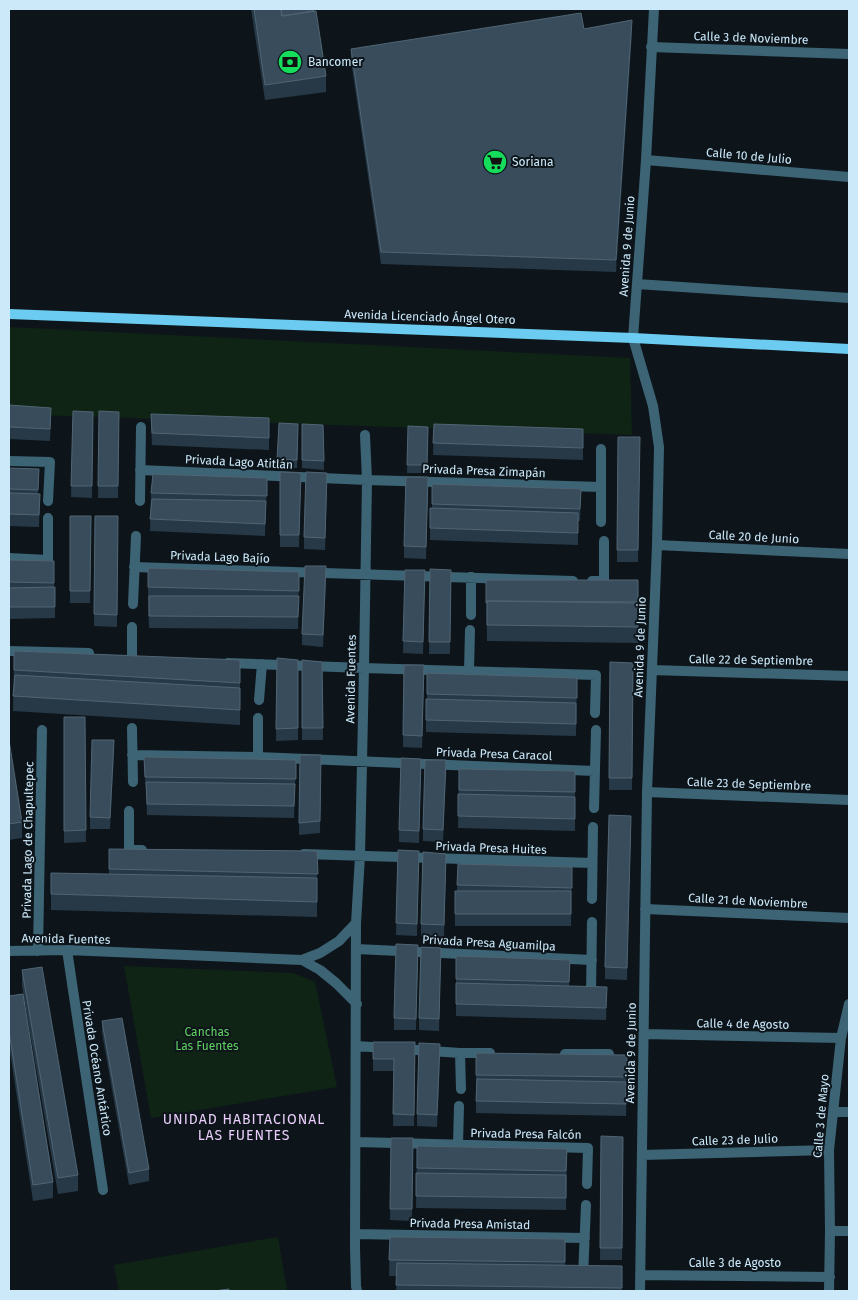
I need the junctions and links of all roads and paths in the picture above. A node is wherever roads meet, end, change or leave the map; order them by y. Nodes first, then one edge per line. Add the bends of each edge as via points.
1 (654, 9) edge
2 (651, 47) junction
3 (849, 54) edge
4 (646, 160) junction
5 (849, 177) edge
6 (637, 284) junction
7 (849, 298) edge
8 (9, 314) edge
9 (633, 338) junction
10 (849, 349) edge
11 (141, 427) dead end
12 (365, 435) dead end
13 (600, 449) dead end
14 (9, 461) edge
15 (140, 470) junction
16 (367, 480) junction
17 (601, 487) junction
18 (48, 501) dead end
19 (140, 501) dead end
20 (48, 518) dead end
21 (601, 522) dead end
22 (136, 536) dead end
23 (604, 541) dead end
24 (657, 545) junction
25 (849, 554) edge
26 (9, 558) edge
27 (134, 567) junction
28 (366, 574) junction
29 (471, 578) junction
30 (132, 604) dead end
31 (471, 615) dead end
32 (132, 627) dead end
33 (470, 630) dead end
34 (9, 651) edge
35 (89, 652) edge
36 (152, 661) edge
37 (222, 663) edge
38 (262, 664) junction
39 (364, 668) junction
40 (652, 670) junction
41 (469, 671) junction
42 (849, 676) edge
43 (259, 700) dead end
44 (595, 713) dead end
45 (258, 718) dead end
46 (132, 728) dead end
47 (42, 730) dead end
48 (596, 730) dead end
49 (132, 754) junction
50 (258, 757) junction
51 (362, 761) junction
52 (595, 770) junction
53 (133, 782) dead end
54 (647, 792) junction
55 (849, 800) edge
56 (594, 808) dead end
57 (129, 811) dead end
58 (593, 827) dead end
59 (148, 850) edge
60 (292, 854) edge
61 (360, 856) junction
62 (592, 863) junction
63 (592, 899) dead end
64 (645, 908) junction
65 (849, 918) edge
66 (592, 922) dead end
67 (356, 923) junction
68 (356, 948) junction
69 (67, 950) junction
70 (9, 951) edge
71 (38, 951) junction
72 (302, 960) junction
73 (592, 960) junction
74 (591, 994) edge
75 (356, 1004) junction
76 (849, 1004) edge
77 (644, 1034) junction
78 (841, 1038) junction
79 (356, 1046) junction
80 (460, 1053) junction
81 (500, 1054) edge
82 (560, 1054) edge
83 (609, 1054) edge
84 (461, 1089) dead end
85 (460, 1106) dead end
86 (833, 1112) junction
87 (849, 1112) edge
88 (356, 1142) junction
89 (458, 1145) junction
90 (829, 1150) junction
91 (642, 1156) junction
92 (587, 1184) dead end
93 (103, 1190) dead end
94 (586, 1205) dead end
95 (830, 1231) junction
96 (849, 1231) edge
97 (355, 1234) junction
98 (585, 1238) junction
99 (640, 1275) junction
100 (583, 1277) edge
101 (830, 1277) junction
102 (357, 1291) edge
103 (640, 1291) edge
104 (829, 1291) edge

1 - 2 street, Avenida 9 de Junio
2 - 3 street, Calle 3 de Noviembre
2 - 4 street, Avenida 9 de Junio
4 - 5 street, Calle 10 de Julio
4 - 6 street, Avenida 9 de Junio
6 - 7 street
6 - 9 street, Avenida 9 de Junio
8 - 9 main road, Avenida Licenciado Ángel Otero
9 - 10 main road, Avenida Licenciado Ángel Otero
9 - 24 street, Avenida 9 de Junio via 653,406 659,446
11 - 15 street
12 - 16 street, Avenida Fuentes
13 - 17 street
14 - 18 street via 50,462
15 - 16 street, Privada Lago Atitlán
15 - 19 street
16 - 17 street, Privada Presa Zimapán
16 - 28 street, Avenida Fuentes
17 - 21 street
20 - 26 street via 48,560
22 - 27 street
23 - 29 street, Privada Lago Bajío via 604,582
24 - 25 street, Calle 20 de Junio
24 - 40 street, Avenida 9 de Junio
27 - 28 street, Privada Lago Bajío
27 - 30 street
28 - 29 street, Privada Lago Bajío
28 - 39 street, Avenida Fuentes
29 - 31 street
32 - 36 street via 132,661
33 - 41 street
34 - 35 street
37 - 38 street
38 - 39 street
38 - 43 street
39 - 41 street
39 - 51 street, Avenida Fuentes
40 - 42 street, Calle 22 de Septiembre
40 - 54 street, Avenida 9 de Junio
41 - 44 street via 596,675
45 - 50 street
46 - 49 street
47 - 71 street, Privada Lago de Chapultepec
48 - 52 street
49 - 50 street, Privada Presa Caracol
49 - 53 street
50 - 51 street, Privada Presa Caracol
51 - 52 street, Privada Presa Caracol
51 - 61 street, Avenida Fuentes
52 - 56 street
54 - 55 street, Calle 23 de Septiembre
54 - 64 street, Avenida 9 de Junio
57 - 59 street via 129,850
58 - 62 street
60 - 61 street, Privada Presa Huites
61 - 62 street, Privada Presa Huites
61 - 67 street, Avenida Fuentes
62 - 63 street
64 - 65 street, Calle 21 de Noviembre
64 - 77 street, Avenida 9 de Junio
66 - 73 street
67 - 68 street, Avenida Fuentes
67 - 72 street, Avenida Fuentes via 339,941
68 - 73 street, Privada Presa Aguamilpa
68 - 75 street, Avenida Fuentes
69 - 71 street, Avenida Fuentes
69 - 72 street, Avenida Fuentes
69 - 93 street, Privada Océano Antártico
70 - 71 street, Avenida Fuentes
72 - 75 street, Avenida Fuentes via 331,978
73 - 74 street
75 - 79 street, Avenida Fuentes
76 - 78 street, Calle 3 de Mayo
77 - 78 street, Calle 4 de Agosto
77 - 91 street, Avenida 9 de Junio
78 - 86 street, Calle 3 de Mayo
79 - 80 street
79 - 88 street, Avenida Fuentes
80 - 81 street
80 - 84 street
82 - 83 street
85 - 89 street, Privada Presa Falcón
86 - 87 street
86 - 90 street, Calle 3 de Mayo
88 - 89 street, Privada Presa Falcón
88 - 97 street, Avenida Fuentes
89 - 92 street, Privada Presa Falcón via 588,1148
90 - 91 street, Calle 23 de Julio
90 - 95 street, Calle 3 de Mayo
91 - 99 street, Avenida 9 de Junio
94 - 98 street
95 - 96 street
95 - 101 street, Calle 3 de Mayo
97 - 98 street, Privada Presa Amistad
97 - 102 street, Avenida Fuentes
98 - 100 street
99 - 101 street, Calle 3 de Agosto
99 - 103 street, Avenida 9 de Junio
101 - 104 street, Calle 3 de Mayo

